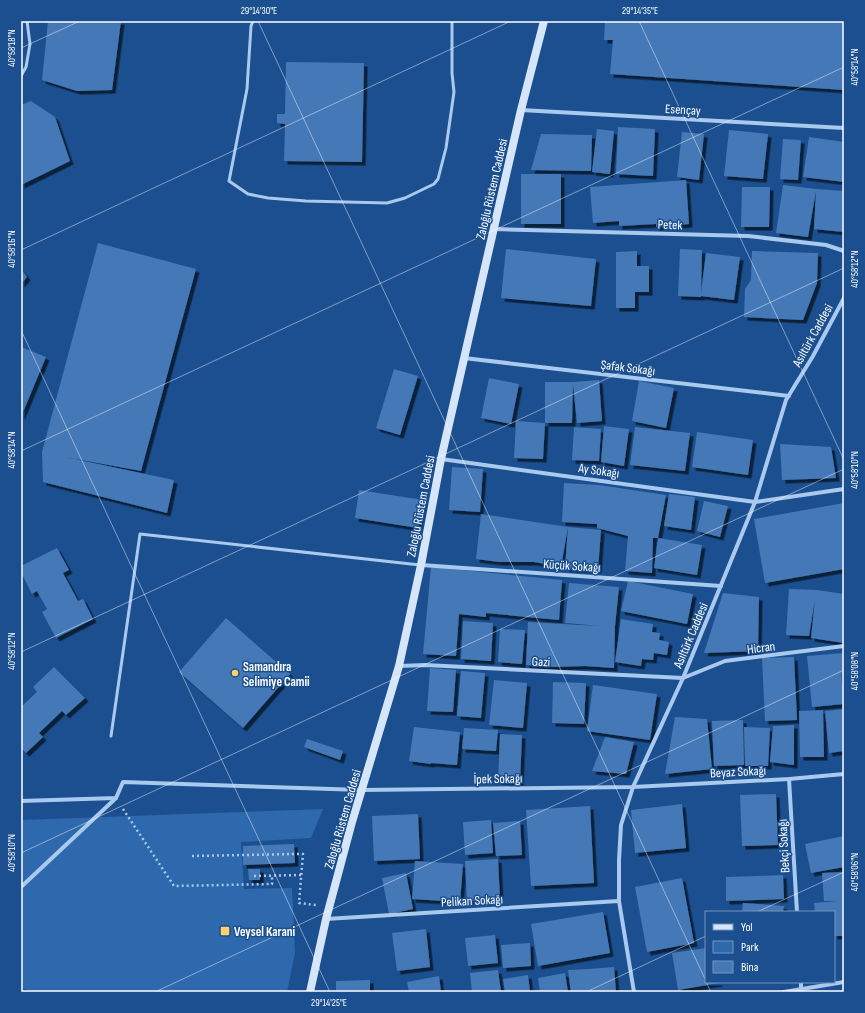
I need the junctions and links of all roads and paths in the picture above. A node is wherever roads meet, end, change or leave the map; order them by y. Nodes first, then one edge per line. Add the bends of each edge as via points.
1 (27, 21) edge
2 (253, 21) edge
3 (452, 21) edge
4 (544, 21) edge
5 (21, 76) edge
6 (521, 110) junction
7 (844, 128) edge
8 (494, 229) junction
9 (844, 251) edge
10 (844, 298) edge
11 (464, 358) junction
12 (789, 396) junction
13 (441, 459) junction
14 (844, 489) edge
15 (755, 502) junction
16 (421, 565) junction
17 (721, 586) junction
18 (844, 646) edge
19 (399, 666) junction
20 (683, 678) junction
21 (111, 736) dead end
22 (844, 774) edge
23 (789, 779) junction
24 (633, 787) junction
25 (362, 790) junction
26 (116, 798) junction
27 (21, 802) edge
28 (192, 856) dead end
29 (301, 875) junction
30 (254, 876) dead end
31 (272, 876) junction
32 (21, 886) edge
33 (619, 901) junction
34 (330, 906) junction
35 (796, 911) edge
36 (326, 919) junction
37 (844, 982) edge
38 (801, 983) edge
39 (801, 989) junction
40 (310, 992) edge
41 (634, 992) edge
42 (784, 992) edge

1 - 5 lane via 30,44 26,67
2 - 3 lane via 247,89 229,181 248,194 268,198 387,203 427,188 438,179 446,148 454,92
4 - 6 street, Zaloğlu Rüstem Caddesi
6 - 7 street, Esençay
6 - 8 street, Zaloğlu Rüstem Caddesi
8 - 9 street, Petek via 748,236 826,245
8 - 11 street, Zaloğlu Rüstem Caddesi
10 - 12 street, Asıltürk Caddesi
11 - 12 street, Şafak Sokağı
11 - 13 street, Zaloğlu Rüstem Caddesi
12 - 15 street, Asıltürk Caddesi
13 - 15 street, Ay Sokağı
13 - 16 street, Zaloğlu Rüstem Caddesi
14 - 15 street, Ay Sokağı
15 - 17 street, Asıltürk Caddesi
16 - 17 street, Küçük Sokağı
16 - 19 street, Zaloğlu Rüstem Caddesi
16 - 21 lane via 140,534
17 - 20 street, Asıltürk Caddesi
18 - 20 street, Hicran via 725,661
19 - 20 street, Gazi via 425,665
19 - 25 street, Zaloğlu Rüstem Caddesi
20 - 24 street, Asıltürk Caddesi
22 - 23 street, Beyaz Sokağı
23 - 24 street, Beyaz Sokağı
23 - 35 street, Bekçi Sokağı
24 - 25 street, İpek Sokağı
24 - 33 street, Asıltürk Caddesi via 621,825
25 - 26 street, İpek Sokağı via 123,782
25 - 34 street, Zaloğlu Rüstem Caddesi
26 - 27 street
26 - 31 path via 174,886 272,884
26 - 32 street
28 - 29 path via 303,854
29 - 31 path
29 - 34 path via 299,903
30 - 31 path
33 - 36 street, Pelikan Sokağı
33 - 41 street, Asıltürk Caddesi
34 - 36 street, Zaloğlu Rüstem Caddesi
36 - 40 street, Zaloğlu Rüstem Caddesi
37 - 39 street
38 - 39 street
39 - 42 street

